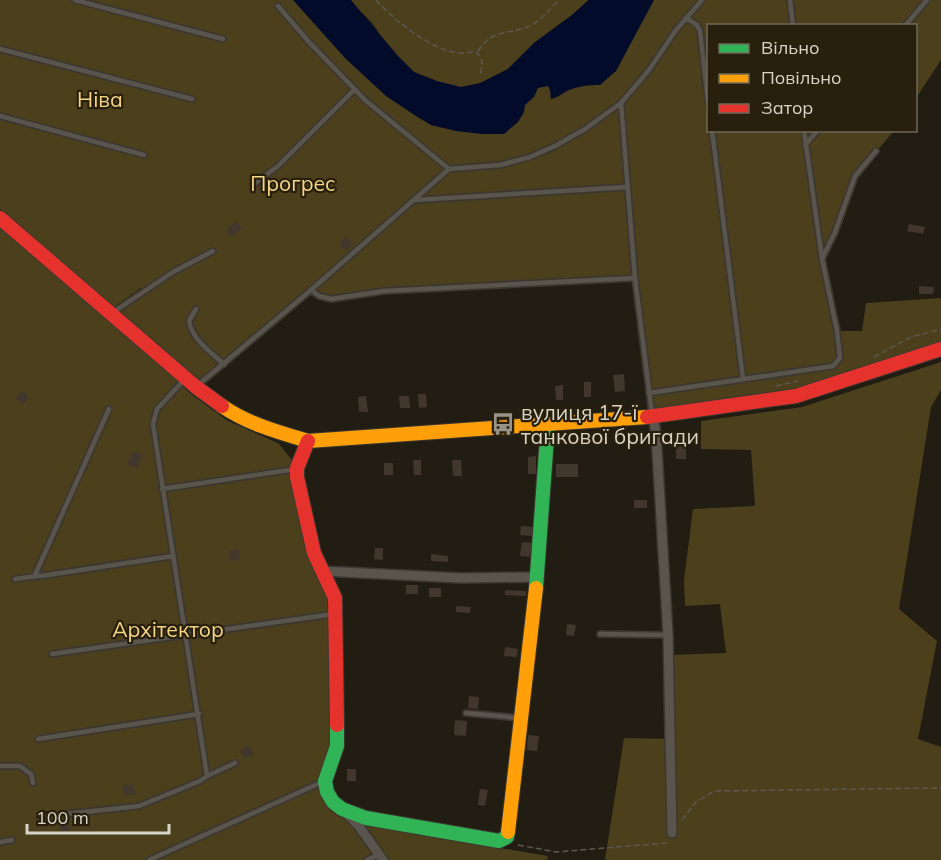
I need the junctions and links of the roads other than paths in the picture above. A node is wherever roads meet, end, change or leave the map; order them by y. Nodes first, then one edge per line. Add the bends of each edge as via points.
1 (75, 0) edge
2 (702, 0) edge
3 (789, 0) edge
4 (927, 0) edge
5 (278, 6) dead end
6 (686, 18) junction
7 (793, 24) edge
8 (907, 24) edge
9 (223, 39) dead end
10 (0, 49) edge
11 (354, 90) junction
12 (707, 92) edge
13 (192, 99) dead end
14 (621, 103) junction
15 (0, 116) edge
16 (712, 132) edge
17 (804, 132) edge
18 (816, 132) edge
19 (806, 145) junction
20 (876, 151) dead end
21 (144, 154) dead end
22 (449, 169) junction
23 (253, 185) dead end
24 (628, 187) junction
25 (415, 200) junction
26 (0, 218) edge
27 (213, 251) dead end
28 (822, 259) junction
29 (635, 278) junction
30 (311, 290) junction
31 (196, 309) dead end
32 (112, 313) junction
33 (941, 350) edge
34 (224, 364) junction
35 (743, 379) junction
36 (191, 382) junction
37 (649, 393) junction
38 (109, 409) dead end
39 (653, 417) junction
40 (548, 424) junction
41 (308, 441) junction
42 (297, 468) junction
43 (162, 489) junction
44 (173, 556) junction
45 (321, 571) junction
46 (38, 576) junction
47 (537, 577) junction
48 (15, 579) dead end
49 (336, 613) junction
50 (186, 634) junction
51 (600, 634) dead end
52 (668, 635) junction
53 (52, 654) dead end
54 (466, 713) dead end
55 (199, 714) junction
56 (521, 718) junction
57 (38, 739) dead end
58 (235, 763) dead end
59 (0, 766) edge
60 (207, 776) junction
61 (325, 781) junction
62 (33, 783) dead end
63 (342, 809) junction
64 (66, 814) dead end
65 (672, 833) road end
66 (12, 840) dead end
67 (0, 842) edge
68 (382, 857) edge
69 (149, 860) edge
70 (367, 860) edge

1 - 9 lane
2 - 6 lane
3 - 7 lane
4 - 8 lane
5 - 11 lane
6 - 12 lane via 698,25 700,31
6 - 14 lane
10 - 13 lane
11 - 22 lane
11 - 23 lane via 278,166
14 - 22 lane via 585,129 530,157 500,165
14 - 24 lane
15 - 21 lane
16 - 35 lane
17 - 19 lane
18 - 19 lane
19 - 28 lane
20 - 28 lane via 855,176
22 - 25 lane
24 - 25 lane
24 - 29 lane
25 - 30 lane
26 - 32 main road
27 - 32 lane via 173,272
28 - 35 lane via 837,331 838,362 833,366
29 - 30 lane via 384,291 331,298
29 - 37 lane
30 - 34 lane
31 - 34 lane via 189,321 190,330
32 - 36 main road
33 - 39 main road via 796,396
34 - 36 lane
35 - 37 lane
36 - 41 main road via 234,414
36 - 43 lane via 157,409 154,416
37 - 39 lane
38 - 46 lane via 34,573
39 - 40 main road
39 - 52 street
40 - 41 main road
40 - 47 main road
41 - 42 main road
42 - 43 lane
42 - 45 main road
43 - 44 lane
44 - 46 lane
44 - 50 lane
45 - 47 street via 461,578
45 - 49 main road via 334,598
46 - 48 lane
47 - 56 main road
49 - 50 lane
49 - 61 main road via 337,746
50 - 53 lane
50 - 55 lane
51 - 52 lane
52 - 65 street
54 - 56 lane
55 - 57 lane
55 - 60 lane
56 - 63 main road via 507,837 499,841 366,818
58 - 60 lane
59 - 62 lane via 20,766 31,774
60 - 64 lane via 139,806
61 - 63 main road via 333,802
61 - 69 lane
63 - 68 street
66 - 67 lane
68 - 70 lane

